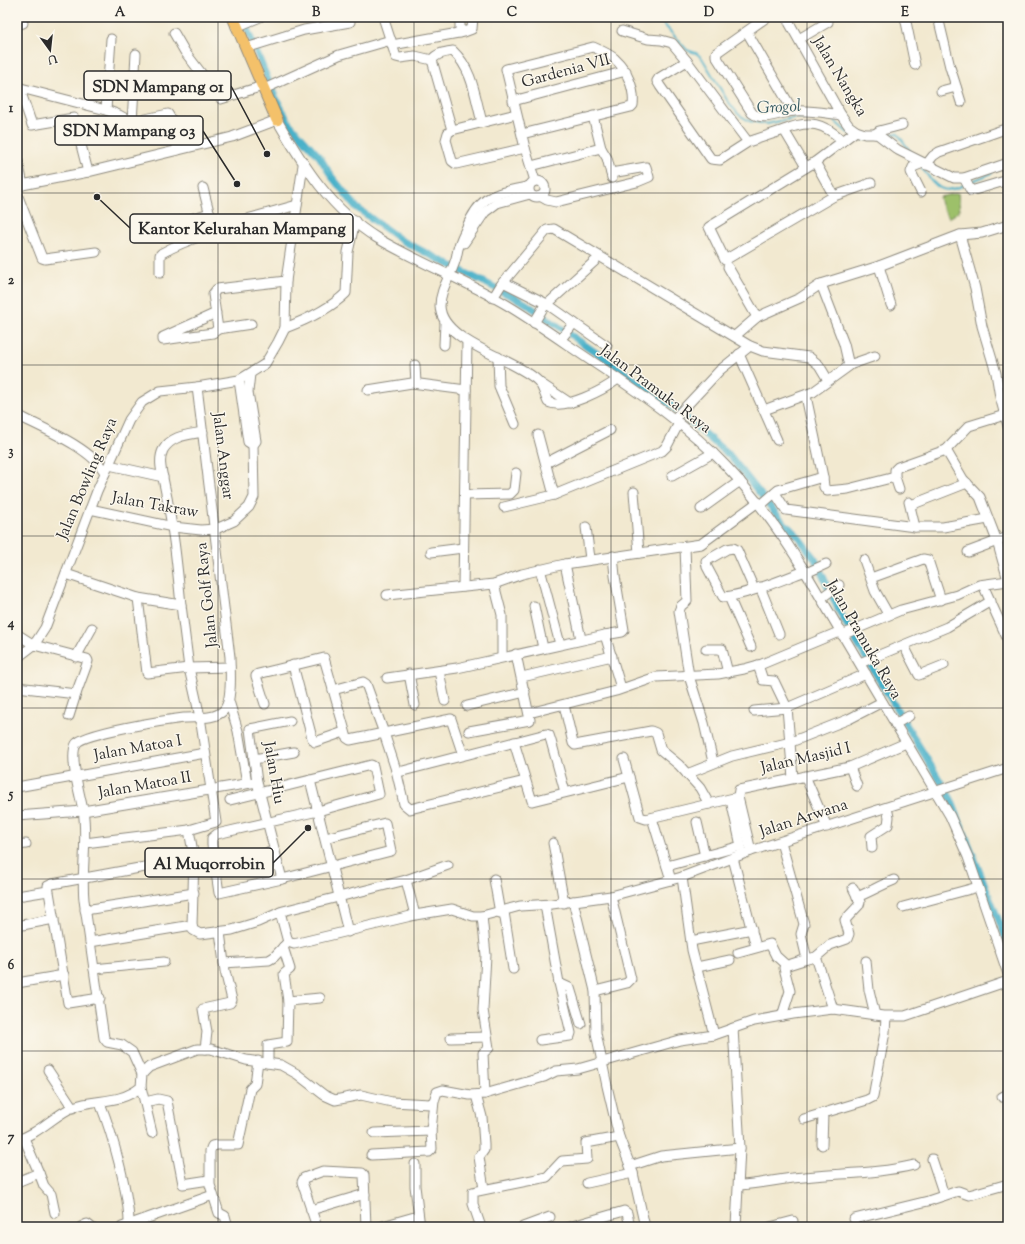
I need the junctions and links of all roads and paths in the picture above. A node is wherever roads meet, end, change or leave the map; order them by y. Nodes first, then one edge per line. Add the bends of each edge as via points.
1 (260, 17) edge
2 (383, 17) edge
3 (460, 17) edge
4 (473, 17) edge
5 (767, 17) edge
6 (786, 17) edge
7 (905, 17) edge
8 (938, 17) edge
9 (350, 22) dead end
10 (828, 22) dead end
11 (240, 23) edge
12 (622, 31) dead end
13 (747, 32) junction
14 (174, 33) dead end
15 (460, 33) junction
16 (111, 39) dead end
17 (799, 39) junction
18 (392, 42) junction
19 (251, 47) junction
20 (136, 54) dead end
21 (432, 60) junction
22 (687, 61) junction
23 (915, 65) dead end
24 (626, 71) junction
25 (267, 86) junction
26 (18, 87) edge
27 (956, 87) junction
28 (941, 91) dead end
29 (513, 101) junction
30 (961, 102) dead end
31 (106, 110) junction
32 (793, 111) junction
33 (516, 114) junction
34 (841, 115) junction
35 (593, 116) junction
36 (277, 120) junction
37 (132, 122) junction
38 (482, 122) junction
39 (902, 125) dead end
40 (1008, 128) edge
41 (452, 130) junction
42 (784, 130) junction
43 (522, 134) junction
44 (876, 134) junction
45 (850, 136) junction
46 (748, 142) junction
47 (525, 148) junction
48 (602, 148) junction
49 (178, 150) junction
50 (17, 158) edge
51 (815, 162) junction
52 (1008, 163) edge
53 (924, 164) junction
54 (303, 165) junction
55 (531, 166) junction
56 (806, 167) junction
57 (88, 172) junction
58 (611, 173) junction
59 (1008, 180) edge
60 (966, 182) junction
61 (871, 183) dead end
62 (20, 185) edge
63 (531, 187) junction
64 (615, 187) junction
65 (204, 188) dead end
66 (920, 192) dead end
67 (17, 194) edge
68 (540, 196) junction
69 (834, 196) junction
70 (297, 205) junction
71 (210, 213) junction
72 (355, 221) junction
73 (1008, 225) edge
74 (160, 233) dead end
75 (294, 233) junction
76 (960, 235) junction
77 (96, 252) dead end
78 (596, 261) dead end
79 (453, 265) junction
80 (728, 266) dead end
81 (879, 266) junction
82 (160, 273) dead end
83 (286, 281) junction
84 (822, 284) junction
85 (498, 289) junction
86 (891, 305) dead end
87 (545, 306) junction
88 (216, 313) junction
89 (757, 317) junction
90 (535, 321) junction
91 (445, 323) junction
92 (251, 324) dead end
93 (285, 328) junction
94 (218, 329) junction
95 (568, 331) junction
96 (735, 336) junction
97 (467, 340) junction
98 (444, 345) dead end
99 (607, 346) dead end
100 (750, 346) junction
101 (739, 354) junction
102 (875, 356) dead end
103 (498, 357) junction
104 (415, 365) dead end
105 (849, 365) junction
106 (250, 374) junction
107 (618, 379) junction
108 (239, 380) junction
109 (828, 380) junction
110 (416, 383) junction
111 (197, 388) junction
112 (368, 390) dead end
113 (466, 390) junction
114 (806, 396) junction
115 (764, 410) junction
116 (17, 415) edge
117 (1006, 415) edge
118 (677, 419) junction
119 (515, 424) dead end
120 (1008, 426) edge
121 (610, 430) dead end
122 (203, 432) junction
123 (538, 434) dead end
124 (777, 440) dead end
125 (253, 445) junction
126 (946, 450) junction
127 (713, 453) junction
128 (546, 463) junction
129 (107, 469) junction
130 (516, 473) dead end
131 (672, 476) dead end
132 (163, 477) junction
133 (895, 477) junction
134 (823, 478) junction
135 (740, 481) junction
136 (968, 483) junction
137 (899, 489) dead end
138 (634, 492) dead end
139 (774, 494) junction
140 (465, 495) junction
141 (554, 495) junction
142 (761, 504) junction
143 (504, 507) dead end
144 (90, 509) junction
145 (701, 509) dead end
146 (988, 519) junction
147 (173, 527) junction
148 (586, 527) dead end
149 (915, 527) junction
150 (216, 529) junction
151 (1008, 537) edge
152 (997, 541) junction
153 (685, 547) junction
154 (463, 548) junction
155 (431, 552) dead end
156 (968, 552) dead end
157 (639, 553) junction
158 (613, 556) junction
159 (590, 560) junction
160 (864, 560) dead end
161 (565, 564) junction
162 (815, 568) junction
163 (540, 569) junction
164 (66, 574) junction
165 (871, 578) junction
166 (1008, 580) edge
167 (494, 584) junction
168 (840, 585) dead end
169 (983, 585) junction
170 (463, 587) junction
171 (757, 588) junction
172 (387, 595) dead end
173 (826, 595) junction
174 (729, 597) junction
175 (138, 598) junction
176 (941, 600) junction
177 (991, 601) junction
178 (181, 605) junction
179 (534, 606) dead end
180 (888, 614) junction
181 (92, 628) dead end
182 (843, 633) junction
183 (17, 634) edge
184 (779, 634) dead end
185 (605, 635) junction
186 (581, 639) junction
187 (1008, 640) edge
188 (560, 644) junction
189 (34, 645) junction
190 (904, 646) junction
191 (751, 647) dead end
192 (544, 648) junction
193 (706, 649) dead end
194 (516, 654) junction
195 (612, 656) junction
196 (76, 657) junction
197 (502, 657) junction
198 (17, 658) edge
199 (861, 662) junction
200 (293, 665) junction
201 (758, 665) junction
202 (944, 665) dead end
203 (230, 667) junction
204 (189, 668) junction
205 (438, 671) junction
206 (728, 673) junction
207 (409, 674) junction
208 (866, 674) junction
209 (689, 676) junction
210 (522, 677) junction
211 (387, 678) dead end
212 (17, 687) edge
213 (621, 688) junction
214 (333, 690) junction
215 (525, 692) junction
216 (76, 694) junction
217 (229, 701) junction
218 (445, 701) dead end
219 (882, 702) junction
220 (265, 704) dead end
221 (415, 705) dead end
222 (564, 705) junction
223 (466, 706) dead end
224 (787, 708) junction
225 (754, 711) dead end
226 (529, 713) junction
227 (69, 716) dead end
228 (200, 717) junction
229 (290, 721) dead end
230 (469, 731) dead end
231 (344, 732) junction
232 (384, 733) junction
233 (514, 742) junction
234 (791, 742) junction
235 (906, 743) junction
236 (294, 752) dead end
237 (205, 753) junction
238 (463, 755) junction
239 (254, 759) junction
240 (624, 759) dead end
241 (712, 762) junction
242 (850, 767) junction
243 (1008, 768) edge
244 (396, 770) junction
245 (687, 774) junction
246 (76, 776) junction
247 (805, 776) junction
248 (629, 777) junction
249 (793, 778) junction
250 (310, 780) junction
251 (525, 781) junction
252 (257, 782) junction
253 (247, 783) junction
254 (857, 786) dead end
255 (17, 787) edge
256 (942, 789) junction
257 (212, 790) junction
258 (260, 792) junction
259 (565, 792) junction
260 (738, 797) junction
261 (230, 800) dead end
262 (710, 804) junction
263 (732, 805) dead end
264 (887, 808) junction
265 (83, 811) junction
266 (318, 811) junction
267 (17, 816) edge
268 (652, 818) junction
269 (697, 822) dead end
270 (267, 823) junction
271 (826, 827) junction
272 (189, 830) junction
273 (325, 838) junction
274 (781, 842) junction
275 (85, 843) junction
276 (553, 843) dead end
277 (872, 848) dead end
278 (275, 851) junction
279 (751, 851) junction
280 (705, 856) junction
281 (194, 858) junction
282 (733, 858) junction
283 (448, 865) dead end
284 (215, 866) junction
285 (332, 866) junction
286 (667, 866) junction
287 (682, 877) junction
288 (82, 878) junction
289 (282, 879) junction
290 (494, 879) dead end
291 (406, 880) junction
292 (671, 880) junction
293 (894, 880) dead end
294 (978, 886) junction
295 (852, 888) dead end
296 (48, 891) junction
297 (194, 893) junction
298 (17, 896) edge
299 (611, 896) junction
300 (340, 897) junction
301 (857, 897) junction
302 (573, 901) junction
303 (564, 903) junction
304 (545, 905) junction
305 (903, 907) dead end
306 (85, 910) junction
307 (280, 912) junction
308 (502, 912) junction
309 (415, 915) junction
310 (482, 916) junction
311 (54, 920) junction
312 (192, 925) junction
313 (17, 926) edge
314 (752, 929) junction
315 (220, 932) junction
316 (348, 932) junction
317 (691, 941) junction
318 (90, 942) junction
319 (286, 944) junction
320 (756, 947) junction
321 (738, 953) dead end
322 (811, 958) junction
323 (730, 960) dead end
324 (866, 961) dead end
325 (164, 962) dead end
326 (224, 963) junction
327 (786, 965) junction
328 (697, 967) junction
329 (94, 969) junction
330 (513, 969) dead end
331 (1008, 974) edge
332 (64, 975) junction
333 (1008, 981) edge
334 (17, 983) edge
335 (559, 983) junction
336 (595, 991) junction
337 (100, 998) junction
338 (320, 998) dead end
339 (288, 1001) junction
340 (833, 1009) junction
341 (875, 1015) junction
342 (782, 1016) junction
343 (886, 1017) junction
344 (582, 1024) dead end
345 (733, 1028) junction
346 (714, 1035) junction
347 (487, 1037) junction
348 (451, 1038) dead end
349 (540, 1040) dead end
350 (205, 1049) junction
351 (258, 1061) junction
352 (602, 1062) junction
353 (268, 1063) junction
354 (48, 1070) dead end
355 (142, 1074) junction
356 (140, 1087) junction
357 (480, 1094) junction
358 (434, 1101) junction
359 (145, 1102) junction
360 (100, 1103) junction
361 (73, 1108) junction
362 (823, 1113) junction
363 (804, 1119) dead end
364 (431, 1131) junction
365 (152, 1133) dead end
366 (374, 1133) dead end
367 (619, 1137) junction
368 (20, 1139) edge
369 (822, 1145) dead end
370 (740, 1148) junction
371 (371, 1155) dead end
372 (932, 1159) dead end
373 (415, 1164) dead end
374 (914, 1165) dead end
375 (632, 1170) junction
376 (39, 1174) junction
377 (209, 1180) junction
378 (17, 1182) edge
379 (587, 1182) dead end
380 (1008, 1184) edge
381 (740, 1185) junction
382 (484, 1188) junction
383 (365, 1194) junction
384 (212, 1195) junction
385 (944, 1195) junction
386 (311, 1210) junction
387 (55, 1213) dead end
388 (418, 1216) junction
389 (550, 1217) dead end
390 (854, 1219) dead end
391 (793, 1221) dead end
392 (480, 1224) edge
393 (126, 1226) edge
394 (81, 1227) edge
395 (91, 1227) edge
396 (228, 1227) edge
397 (317, 1227) edge
398 (366, 1227) edge
399 (379, 1227) edge
400 (420, 1227) edge
401 (523, 1227) edge
402 (569, 1227) edge
403 (630, 1227) edge
404 (645, 1227) edge
405 (736, 1227) edge
406 (770, 1227) edge

1 - 11 street
2 - 18 street
3 - 15 street
4 - 15 street via 472,29
5 - 13 street
6 - 17 street, Jalan Nangka
7 - 23 street
8 - 27 street
9 - 19 street via 304,30
10 - 17 street
11 - 19 main road
12 - 22 street via 672,43
13 - 32 street
13 - 32 street via 716,52 716,56 755,116
14 - 25 street via 185,52 221,99
15 - 18 street
16 - 31 street
17 - 34 street, Jalan Nangka
18 - 21 street via 396,57 415,56
18 - 25 street via 339,54
19 - 25 main road
20 - 37 street
21 - 38 street via 433,57 453,51 463,60
21 - 41 street
22 - 46 street
22 - 46 street via 657,81 711,159 720,160
24 - 29 street, Gardenia VII
24 - 29 street via 615,58 593,47 506,69
24 - 35 street via 634,97 633,105
25 - 36 main road
26 - 31 street
26 - 57 street via 32,125 74,118
27 - 28 street
27 - 30 street
29 - 33 street
31 - 37 street
32 - 34 street via 820,111
33 - 38 street
33 - 43 street
34 - 45 street, Jalan Nangka via 849,126
35 - 43 street
35 - 48 street
36 - 49 street via 232,137
36 - 54 street, Jalan Pramuka Raya
37 - 49 street via 168,114
38 - 41 street
39 - 44 street
40 - 53 street via 940,152
41 - 47 street via 446,140 452,162 456,164
42 - 45 street via 820,124
42 - 46 street
42 - 56 street
43 - 47 street
44 - 45 street
44 - 53 street
45 - 51 street
47 - 55 street
48 - 55 street
48 - 58 street
49 - 57 street
50 - 62 street
51 - 56 street
51 - 69 street
52 - 60 street
53 - 60 street
53 - 66 street via 913,167 911,172
54 - 70 street
54 - 72 street, Jalan Pramuka Raya via 331,200
55 - 63 street
56 - 69 street via 709,227 725,260
57 - 62 street
58 - 64 street
58 - 64 street via 646,167 649,177
59 - 60 street via 971,192
61 - 69 street
63 - 68 street via 535,197
63 - 68 street via 541,182 544,192
63 - 79 street via 482,209
64 - 68 street via 556,202
65 - 71 street
67 - 77 street via 42,258
70 - 71 street via 218,228 213,227
70 - 75 street
71 - 74 street via 181,222
72 - 79 street, Jalan Pramuka Raya via 376,237
72 - 93 street via 348,252 346,293 302,322
73 - 76 street via 982,233
75 - 82 street via 238,228 195,239 162,253
75 - 83 street
76 - 81 street
76 - 117 street
78 - 87 street
79 - 85 street, Jalan Pramuka Raya
79 - 91 street via 441,297 440,307
80 - 89 street
81 - 84 street
81 - 86 street
83 - 88 street via 216,289 213,294
83 - 93 street
84 - 89 street via 800,298
84 - 105 street
85 - 87 street
85 - 90 street, Jalan Pramuka Raya
85 - 96 street via 551,228
87 - 90 street
87 - 95 street
88 - 94 street
88 - 94 street via 162,338 165,341 213,333
89 - 96 street
90 - 95 street, Jalan Pramuka Raya
91 - 97 street
91 - 98 street
92 - 94 street
93 - 106 street via 265,364
95 - 99 street
95 - 107 street, Jalan Pramuka Raya
96 - 100 street
97 - 103 street
97 - 113 street
100 - 101 street
100 - 109 street via 763,351 809,357 819,365
101 - 115 street
101 - 118 street via 684,407
102 - 105 street
103 - 107 street via 540,383 548,402 570,403
103 - 119 street via 499,386
104 - 110 street
105 - 109 street
106 - 108 street
106 - 125 street, Jalan Golf Raya via 248,392 256,441
107 - 118 street, Jalan Pramuka Raya
108 - 111 street, Jalan Bowling Raya
108 - 125 street, Jalan Golf Raya via 248,442
109 - 114 street
110 - 112 street
110 - 113 street
111 - 122 street, Jalan Anggar
111 - 129 street, Jalan Bowling Raya via 160,391 142,402 129,420
113 - 140 street
114 - 115 street
114 - 134 street
115 - 124 street
116 - 129 street via 69,442
117 - 120 street
117 - 126 street via 969,426
118 - 127 street, Jalan Pramuka Raya
118 - 141 street via 667,446 662,451
121 - 128 street
122 - 132 street via 170,441 163,451
122 - 150 street, Jalan Anggar
123 - 128 street
125 - 150 street, Jalan Golf Raya via 254,497 249,507 234,521
126 - 133 street via 898,467 895,470
126 - 136 street
127 - 131 street
127 - 135 street, Jalan Pramuka Raya
128 - 141 street
129 - 132 street
129 - 144 street, Jalan Bowling Raya
130 - 140 street via 514,490 510,494
132 - 147 street
133 - 134 street via 848,489 827,491
133 - 137 street
134 - 139 street via 786,487
135 - 142 street, Jalan Pramuka Raya
135 - 145 street
136 - 146 street via 980,497
136 - 149 street via 910,503
138 - 157 street
139 - 142 street
139 - 149 street via 786,510
140 - 154 street
141 - 143 street
142 - 153 street via 701,544
142 - 162 street, Jalan Pramuka Raya via 784,536
144 - 147 street, Jalan Takraw
144 - 164 street, Jalan Bowling Raya
146 - 149 street via 943,527
146 - 152 street
147 - 150 street, Jalan Takraw
147 - 178 street
148 - 159 street
150 - 203 street, Jalan Golf Raya
151 - 152 street
152 - 156 street
152 - 166 street
153 - 157 street
153 - 209 street via 687,601 679,611
154 - 155 street
154 - 170 street
157 - 158 street
158 - 159 street
158 - 185 street via 624,630
159 - 161 street
160 - 165 street
161 - 163 street
161 - 186 street
162 - 171 street
162 - 173 street, Jalan Pramuka Raya
163 - 167 street
163 - 188 street
164 - 175 street
164 - 189 street, Jalan Bowling Raya via 45,628
165 - 176 street via 923,559 928,560
165 - 180 street
166 - 169 street
167 - 170 street
167 - 197 street via 502,615
168 - 173 street
169 - 176 street
169 - 177 street
170 - 172 street
171 - 174 street
171 - 174 street via 737,550 727,549 706,561 723,597
171 - 184 street
173 - 182 street, Jalan Pramuka Raya
174 - 191 street
175 - 178 street
175 - 204 street via 146,672 149,674
176 - 180 street
177 - 187 street
177 - 190 street via 947,627
178 - 204 street
179 - 192 street
180 - 182 street
181 - 196 street
182 - 199 street, Jalan Pramuka Raya
182 - 201 street
183 - 189 street
185 - 186 street
185 - 195 street
186 - 188 street
188 - 192 street
189 - 196 street
189 - 198 street, Jalan Bowling Raya
190 - 199 street
190 - 202 street via 919,675
192 - 194 street
193 - 206 street via 722,649
194 - 197 street
194 - 210 street
195 - 210 street
195 - 213 street
196 - 216 street via 88,661
197 - 205 street
199 - 208 street, Jalan Pramuka Raya
200 - 214 street via 324,658
200 - 220 street via 256,676
200 - 231 street via 315,742
201 - 206 street
201 - 224 street via 763,680 774,681
203 - 204 street
203 - 217 street, Jalan Golf Raya
204 - 228 street
205 - 207 street
205 - 218 street
206 - 209 street
207 - 211 street
207 - 221 street
208 - 219 street, Jalan Pramuka Raya
208 - 224 street
209 - 213 street via 656,677
209 - 241 street via 704,723
210 - 215 street
212 - 216 street
213 - 222 street
214 - 231 street
214 - 232 street via 363,682 366,684
215 - 223 street
215 - 226 street
216 - 227 street
217 - 228 street via 217,715
217 - 253 street, Jalan Golf Raya via 238,731
219 - 234 street via 849,719
219 - 235 street, Jalan Pramuka Raya via 902,720
222 - 226 street
222 - 245 street via 573,743 576,745 654,731 661,750
224 - 225 street
224 - 234 street
226 - 230 street via 530,720
228 - 237 street
228 - 246 street via 114,730 84,738 76,743
229 - 239 street, Jalan Hiu via 250,729
231 - 232 street via 350,740
232 - 238 street via 451,719
232 - 244 street
233 - 238 street
233 - 251 street
233 - 259 street via 549,735
234 - 241 street
234 - 249 street
235 - 242 street, Jalan Masjid I
235 - 256 street, Jalan Pramuka Raya
236 - 239 street
237 - 246 street, Jalan Matoa I
237 - 257 street
238 - 244 street via 400,772
239 - 252 street, Jalan Hiu
240 - 248 street
241 - 245 street
242 - 247 street, Jalan Masjid I
242 - 254 street
243 - 256 street, Jalan Arwana
244 - 251 street via 404,804 410,808
245 - 262 street
246 - 255 street, Jalan Matoa I
246 - 265 street
247 - 249 street, Jalan Masjid I
247 - 271 street
248 - 259 street
248 - 268 street via 640,817 646,820
249 - 260 street, Jalan Masjid I via 743,789 738,792
250 - 258 street
250 - 266 street
250 - 266 street via 373,766 379,795
251 - 259 street via 532,801
252 - 253 street, Jalan Matoa II
252 - 258 street, Jalan Hiu
253 - 257 street, Jalan Matoa II
256 - 264 street, Jalan Arwana
256 - 294 street, Jalan Pramuka Raya
257 - 265 street, Jalan Matoa II
257 - 272 street via 216,822
258 - 261 street
258 - 270 street, Jalan Hiu
260 - 262 street
260 - 279 street
262 - 268 street
263 - 280 street via 741,845
264 - 271 street, Jalan Arwana
264 - 277 street via 888,825 871,836
265 - 267 street, Jalan Matoa II
265 - 275 street
266 - 270 street
266 - 273 street
268 - 286 street
269 - 280 street
270 - 278 street, Jalan Hiu
270 - 284 street via 217,834 212,838
271 - 274 street, Jalan Arwana
272 - 275 street
272 - 281 street
273 - 285 street
273 - 285 street via 385,823 391,851
274 - 279 street, Jalan Arwana
274 - 322 street via 804,924 801,934
275 - 288 street
276 - 303 street
278 - 284 street
278 - 289 street, Jalan Hiu
279 - 282 street, Jalan Arwana
280 - 286 street
281 - 288 street
281 - 297 street
282 - 287 street, Jalan Arwana
282 - 314 street
283 - 291 street
284 - 289 street via 219,893
285 - 289 street
285 - 300 street
286 - 292 street
287 - 292 street, Jalan Arwana
287 - 317 street
288 - 296 street via 52,884 48,886
288 - 306 street
290 - 308 street
291 - 300 street
291 - 309 street
292 - 299 street, Jalan Arwana
293 - 301 street
294 - 305 street
294 - 331 street, Jalan Pramuka Raya
295 - 301 street
296 - 298 street
296 - 311 street
297 - 306 street
297 - 312 street
299 - 302 street, Jalan Arwana
299 - 336 street via 631,979 627,983
300 - 307 street
300 - 316 street
301 - 322 street via 859,905 845,920 849,934 847,940 830,945
302 - 303 street, Jalan Arwana
302 - 336 street
303 - 304 street, Jalan Arwana
304 - 308 street, Jalan Arwana via 520,906
304 - 335 street
306 - 318 street
307 - 315 street via 258,922
307 - 319 street
308 - 310 street, Jalan Arwana
308 - 330 street
309 - 310 street via 452,909 473,916
309 - 316 street
310 - 347 street via 486,955 483,1010
311 - 313 street
311 - 332 street
312 - 315 street via 193,930 200,934
312 - 318 street
314 - 317 street
314 - 320 street
315 - 326 street
316 - 319 street
317 - 328 street
318 - 329 street
319 - 326 street via 269,960
319 - 339 street via 290,969 284,974
320 - 321 street
320 - 327 street via 770,944 776,956
322 - 327 street
322 - 340 street
323 - 328 street
324 - 341 street
325 - 329 street
326 - 350 street via 232,1000 230,1003 203,1009 208,1039
327 - 342 street via 784,968 790,991
328 - 346 street
329 - 337 street
332 - 334 street
332 - 337 street via 68,1003
333 - 343 street via 918,1012
335 - 344 street via 570,988
335 - 349 street via 571,1035
336 - 352 street via 596,1033
337 - 355 street via 105,1039 107,1042 128,1047
338 - 339 street
339 - 353 street via 287,1042 268,1045
340 - 341 street
340 - 342 street
341 - 343 street
342 - 345 street
343 - 362 street via 872,1097
345 - 346 street
345 - 370 street
346 - 352 street via 680,1040
347 - 348 street
347 - 357 street via 489,1049 483,1052
350 - 351 street
350 - 355 street via 197,1049 149,1067
351 - 353 street
351 - 377 street via 255,1084 250,1089 238,1145 217,1145 210,1148
352 - 357 street via 578,1069 556,1071 544,1077
352 - 367 street
353 - 358 street via 281,1065 324,1095 336,1100 361,1095 392,1102 430,1104
354 - 361 street
355 - 356 street
356 - 359 street
356 - 360 street via 130,1095
357 - 358 street via 443,1090 437,1092
357 - 382 street via 484,1150 479,1157
358 - 364 street
359 - 365 street
359 - 377 street via 158,1099 167,1101 183,1184
360 - 361 street
360 - 393 street via 125,1194
361 - 368 street via 45,1127
362 - 363 street
362 - 369 street
364 - 366 street
364 - 371 street via 431,1152
367 - 375 street
367 - 382 street via 586,1143 587,1159 562,1161 547,1177
368 - 376 street
370 - 375 street via 661,1156
370 - 381 street
372 - 385 street
373 - 388 street
374 - 381 street via 888,1172 804,1176
375 - 379 street
375 - 404 street
376 - 378 street
376 - 387 street via 51,1194
377 - 384 street
380 - 385 street via 969,1195 958,1191
381 - 405 street
382 - 392 street via 473,1192 473,1204
383 - 386 street
383 - 386 street via 366,1178 362,1173 319,1172 304,1178 302,1182
383 - 398 street
384 - 393 street
384 - 396 street via 220,1214 225,1216
385 - 390 street
386 - 397 street
388 - 399 street
388 - 400 street
389 - 401 street
391 - 406 street
394 - 395 street via 87,1224
402 - 403 street via 624,1211 627,1213

